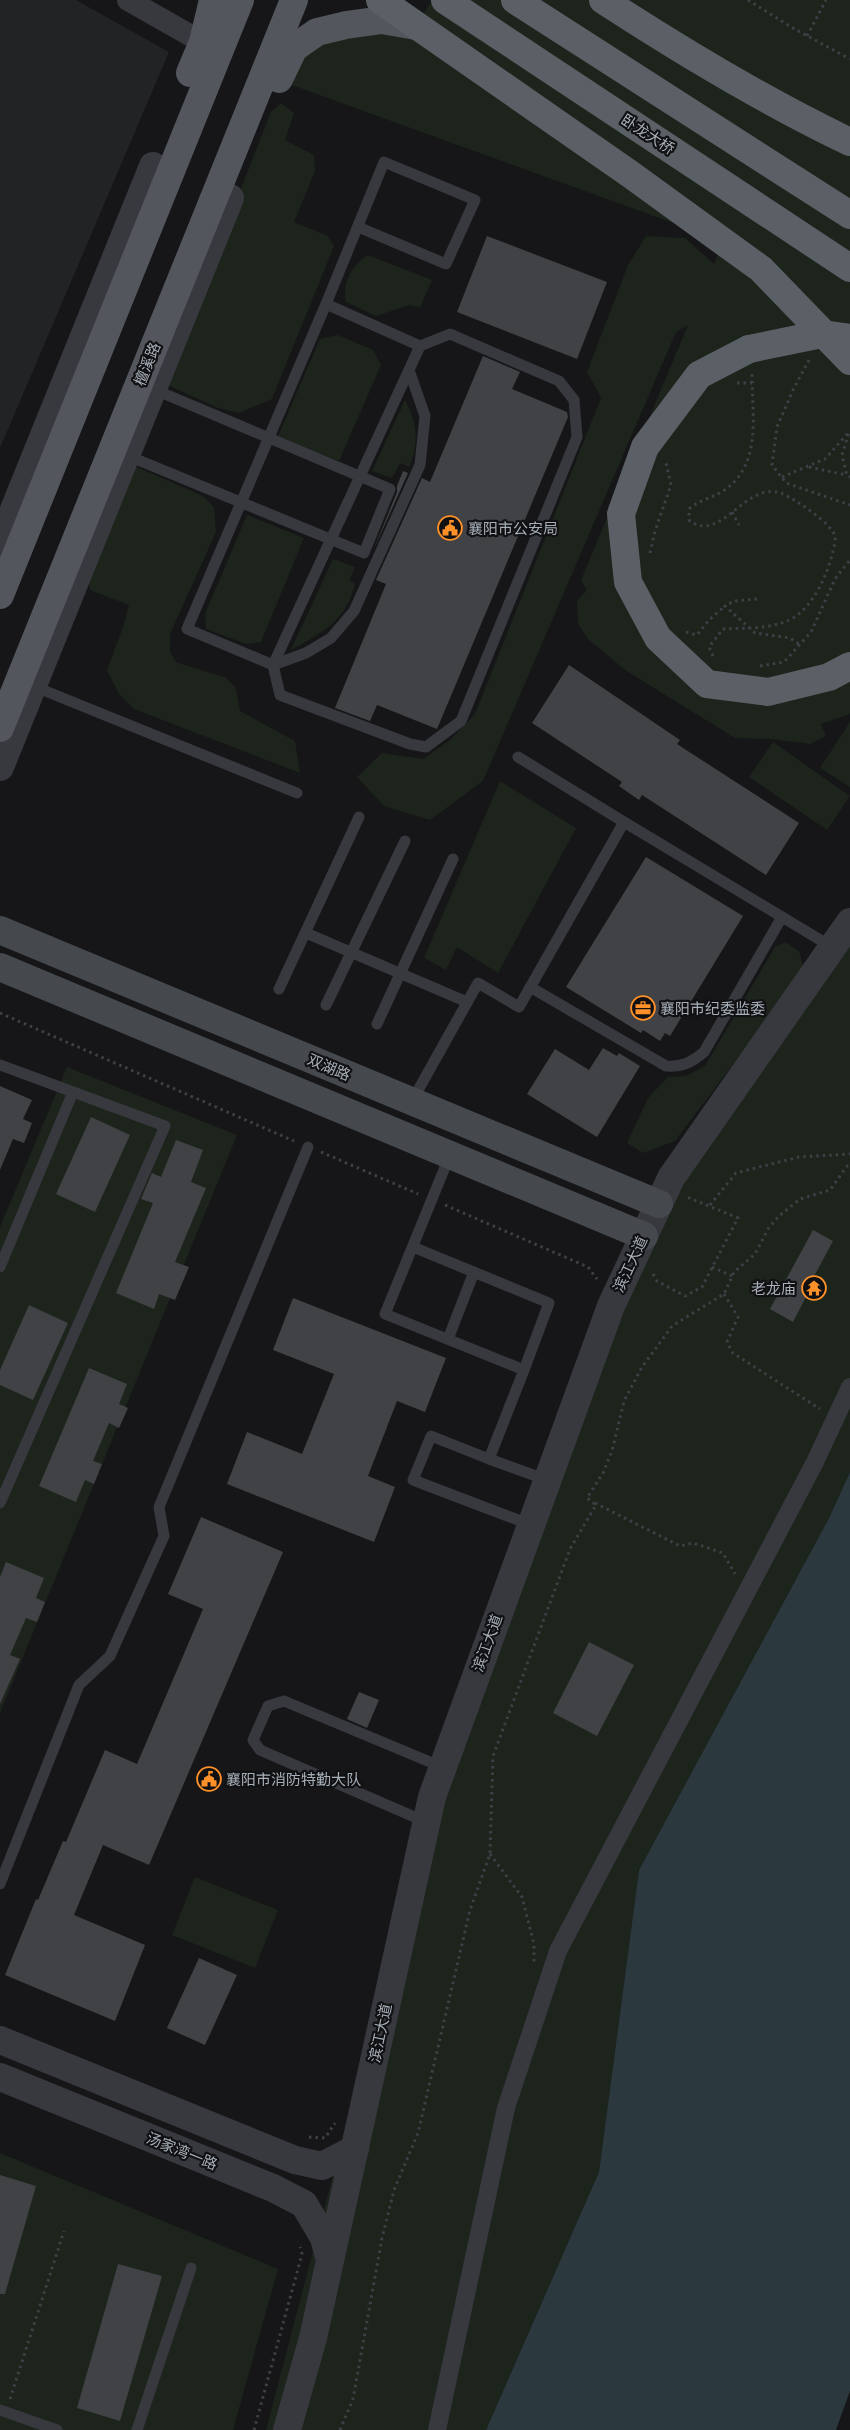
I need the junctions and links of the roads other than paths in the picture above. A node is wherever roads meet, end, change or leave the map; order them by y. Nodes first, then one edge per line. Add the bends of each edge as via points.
1 (128, 0) edge
2 (213, 0) edge
3 (240, 0) edge
4 (294, 0) edge
5 (380, 0) edge
6 (445, 0) edge
7 (515, 0) edge
8 (603, 0) edge
9 (416, 26) junction
10 (211, 47) junction
11 (850, 142) edge
12 (152, 166) junction
13 (230, 198) junction
14 (154, 215) junction
15 (850, 215) edge
16 (358, 226) junction
17 (198, 237) junction
18 (850, 268) edge
19 (326, 304) junction
20 (850, 338) edge
21 (420, 346) junction
22 (850, 361) edge
23 (409, 370) junction
24 (153, 389) junction
25 (269, 437) junction
26 (126, 455) junction
27 (360, 476) junction
28 (242, 503) junction
29 (331, 540) junction
30 (0, 544) edge
31 (0, 595) edge
32 (274, 665) junction
33 (850, 666) edge
34 (33, 686) junction
35 (0, 728) edge
36 (518, 756) dead end
37 (0, 767) edge
38 (297, 794) dead end
39 (359, 816) dead end
40 (624, 822) junction
41 (405, 841) dead end
42 (453, 858) dead end
43 (782, 917) junction
44 (0, 918) edge
45 (850, 922) edge
46 (0, 930) edge
47 (306, 933) junction
48 (832, 947) junction
49 (46, 949) junction
50 (352, 953) junction
51 (5, 971) edge
52 (401, 974) junction
53 (530, 987) junction
54 (279, 989) dead end
55 (468, 1002) junction
56 (326, 1006) dead end
57 (377, 1024) dead end
58 (0, 1064) edge
59 (73, 1092) junction
60 (412, 1101) junction
61 (308, 1147) road end
62 (450, 1155) junction
63 (662, 1196) junction
64 (641, 1242) junction
65 (413, 1247) junction
66 (0, 1267) edge
67 (474, 1272) junction
68 (448, 1339) junction
69 (524, 1370) junction
70 (850, 1387) edge
71 (489, 1459) junction
72 (547, 1480) junction
73 (0, 1503) edge
74 (531, 1525) junction
75 (442, 1768) junction
76 (426, 1822) junction
77 (0, 1884) edge
78 (0, 2040) edge
79 (0, 2078) edge
80 (355, 2149) junction
81 (330, 2260) junction
82 (191, 2268) dead end
83 (3, 2411) edge
84 (57, 2430) edge
85 (137, 2430) edge
86 (287, 2430) edge
87 (437, 2430) edge

1 - 10 street
2 - 10 main road
3 - 10 main road
4 - 17 main road, 檀溪路
5 - 9 highway
6 - 18 highway, 卧龙大桥
7 - 15 highway
8 - 11 highway via 794,115
9 - 13 main road via 382,20 346,25 317,32 294,48
9 - 22 highway via 761,269
10 - 12 main road
10 - 14 main road
12 - 14 main road
12 - 30 street
13 - 17 main road
13 - 24 street
14 - 31 main road
16 - 16 lane via 384,162 475,200 446,264
16 - 19 lane
17 - 35 main road, 檀溪路
19 - 21 lane
19 - 25 lane
20 - 33 highway, bridge via 822,334 749,349 699,375 645,447 621,514 628,582 658,638 707,684 768,692 829,678
21 - 23 lane
21 - 32 lane via 450,334 559,381 574,400 577,437 461,721 426,747 410,744 280,695
23 - 27 lane
23 - 32 lane via 425,416 420,465 354,611 331,638 306,653
24 - 25 lane
24 - 26 street
25 - 27 lane
25 - 28 lane
26 - 28 lane
26 - 34 street
27 - 29 lane
27 - 29 lane via 390,489 364,553
28 - 29 lane
28 - 32 lane via 187,630
29 - 32 lane
34 - 37 street
34 - 38 lane
36 - 40 lane
39 - 47 lane
40 - 43 lane
40 - 53 lane
41 - 50 lane
42 - 52 lane
43 - 48 lane
43 - 53 lane via 704,1052 680,1067 666,1066
44 - 49 street
45 - 48 street, 滨江大道
46 - 49 main road, 双湖路
47 - 50 lane
47 - 54 lane
48 - 63 street, 滨江大道 via 671,1178
49 - 60 main road, 双湖路
50 - 52 lane
50 - 56 lane
51 - 62 main road
52 - 55 lane
52 - 57 lane
53 - 55 lane via 519,1007 478,983
55 - 60 lane
58 - 59 lane
59 - 66 lane
59 - 73 lane via 165,1126
60 - 63 main road, 双湖路
61 - 77 lane via 158,1507 164,1536 110,1656 79,1685
62 - 64 main road
62 - 65 lane
63 - 64 street, 滨江大道
64 - 72 street, 滨江大道 via 611,1306
65 - 67 lane
65 - 68 lane via 385,1314
67 - 68 lane
67 - 69 lane via 549,1303
68 - 69 lane
69 - 71 lane
70 - 87 street via 815,1462 558,1951 506,2108
71 - 72 lane
71 - 74 lane via 431,1436 413,1480
72 - 74 street, 滨江大道
74 - 75 street, 滨江大道
75 - 76 street, 滨江大道
75 - 76 lane via 284,1701 268,1706 253,1740 260,1750
76 - 80 street, 滨江大道
78 - 80 street via 295,2160 322,2166
79 - 81 street, 汤家湾一路 via 273,2188 304,2204 324,2238
80 - 81 street, 滨江大道
81 - 86 street, 滨江大道 via 313,2338
82 - 85 lane
83 - 84 lane

